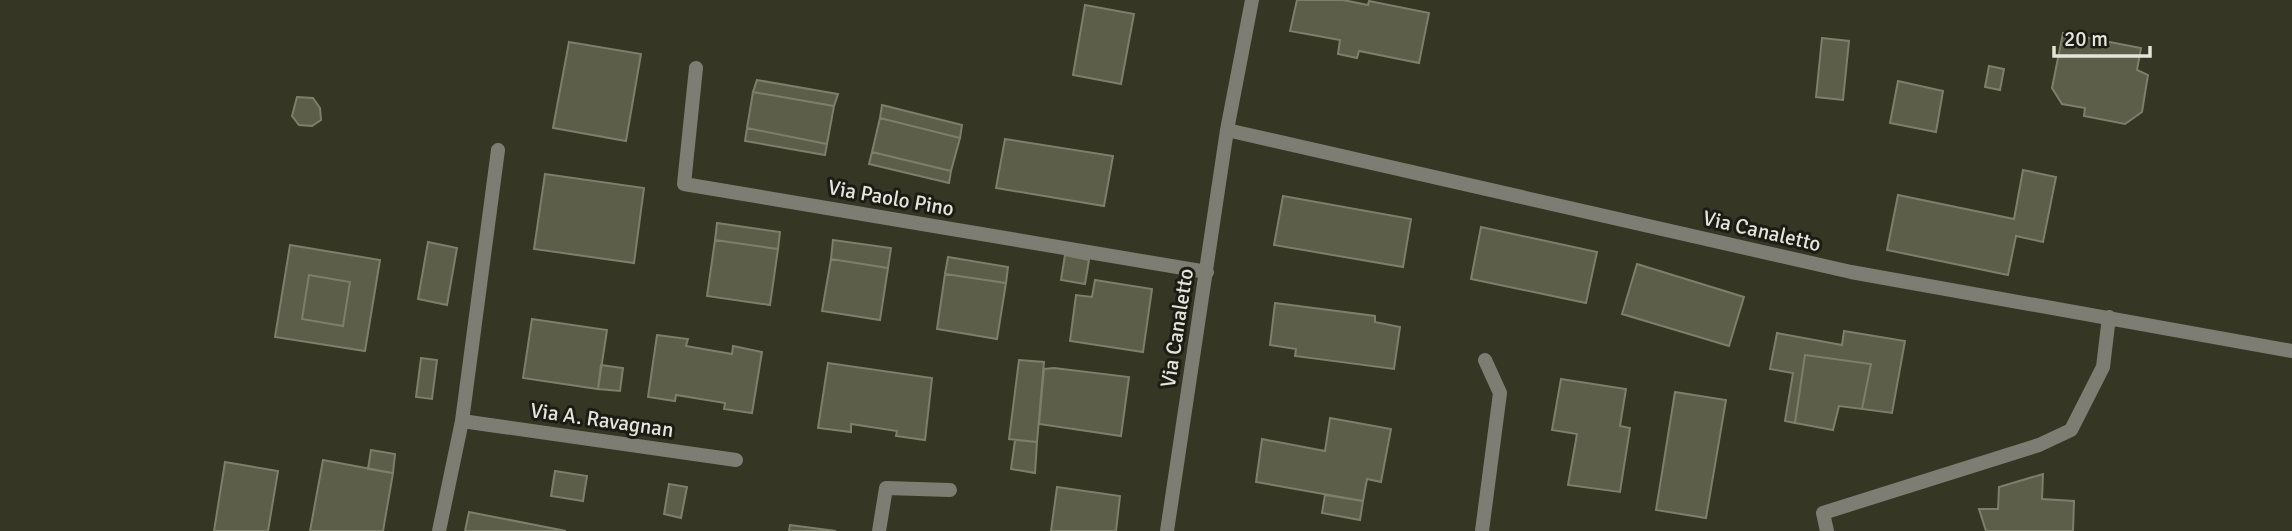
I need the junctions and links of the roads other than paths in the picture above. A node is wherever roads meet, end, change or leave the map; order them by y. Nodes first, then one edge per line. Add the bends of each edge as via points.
1 (1252, 0) edge
2 (696, 68) dead end
3 (1227, 130) junction
4 (498, 150) dead end
5 (1207, 272) junction
6 (2109, 317) junction
7 (2292, 351) edge
8 (1485, 360) dead end
9 (461, 421) junction
10 (736, 460) dead end
11 (950, 490) dead end
12 (439, 531) edge
13 (879, 531) edge
14 (1167, 531) edge
15 (1482, 531) edge
16 (1827, 531) edge

1 - 3 street, Via Canaletto
2 - 5 street, Via Paolo Pino via 684,184
3 - 5 street, Via Canaletto
3 - 6 street, Via Canaletto via 1852,272
4 - 9 street
5 - 14 street, Via Canaletto
6 - 7 street, Via Canaletto
6 - 16 street via 2103,367 2071,430 2039,445 1822,513
8 - 15 street via 1500,393
9 - 10 street, Via A. Ravagnan
9 - 12 street
11 - 13 street via 886,488

